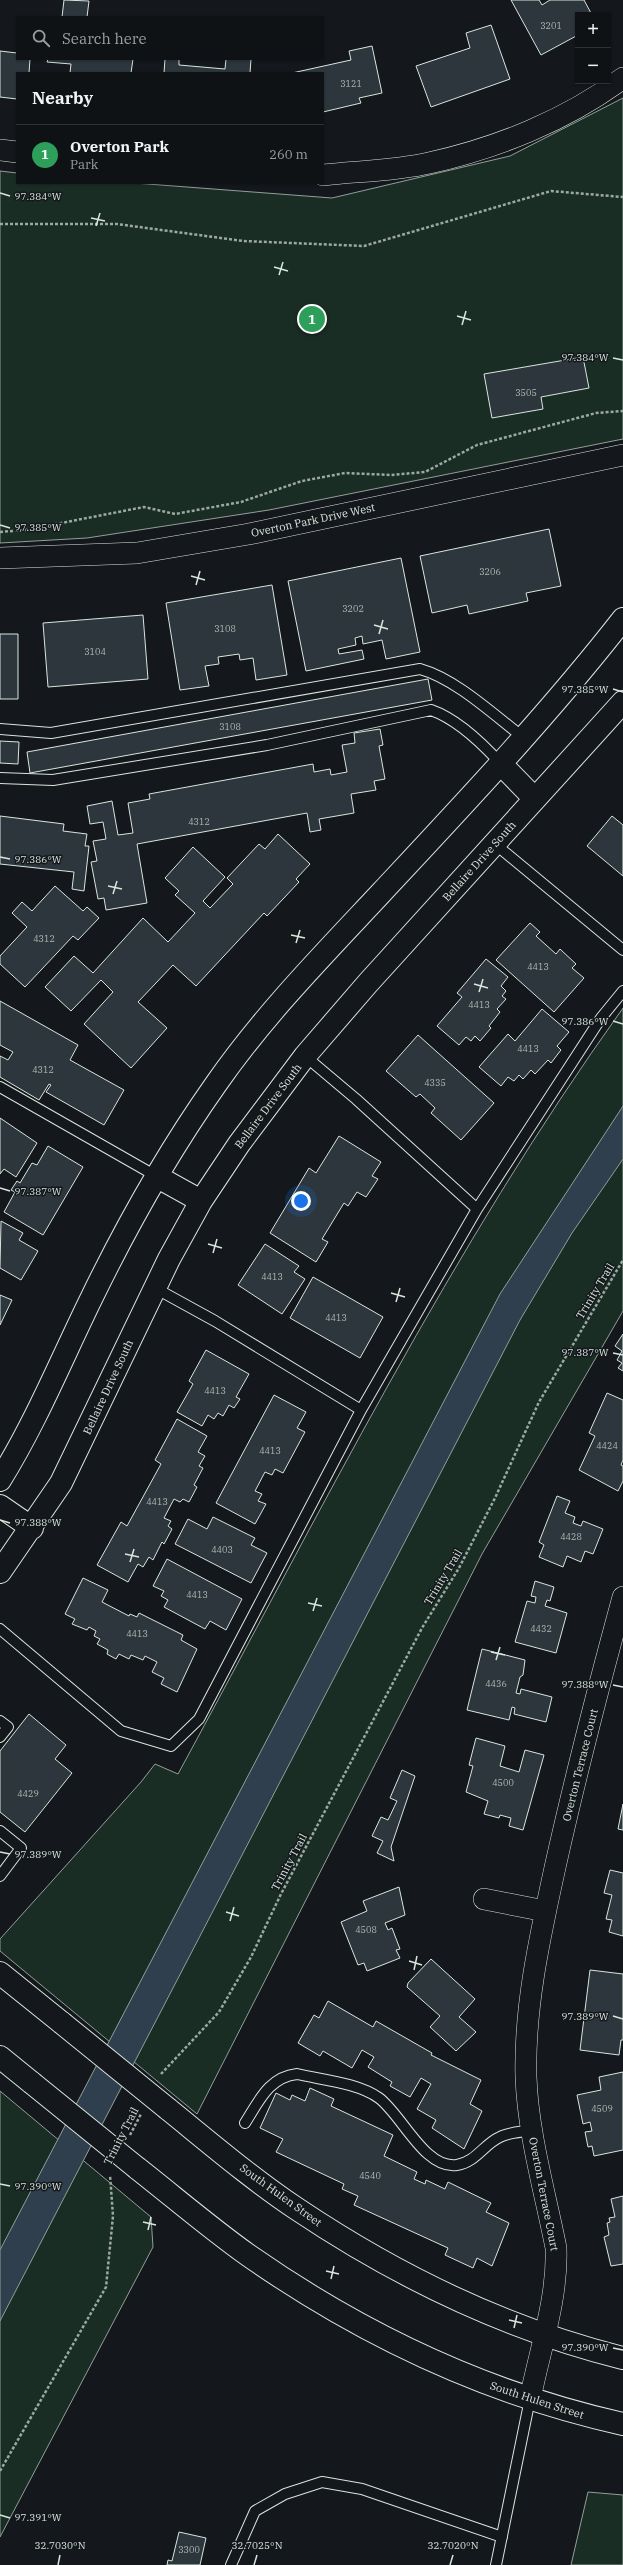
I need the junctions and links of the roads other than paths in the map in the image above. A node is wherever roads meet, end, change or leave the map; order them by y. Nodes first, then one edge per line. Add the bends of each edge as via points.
1 (623, 78) edge
2 (0, 150) edge
3 (16, 152) edge
4 (324, 175) edge
5 (623, 455) edge
6 (0, 558) edge
7 (623, 620) edge
8 (623, 702) edge
9 (0, 729) edge
10 (524, 738) junction
11 (501, 764) junction
12 (0, 778) edge
13 (535, 799) junction
14 (495, 844) junction
15 (623, 950) edge
16 (623, 990) edge
17 (305, 1056) junction
18 (0, 1087) edge
19 (156, 1176) junction
20 (201, 1201) junction
21 (476, 1209) junction
22 (155, 1288) junction
23 (361, 1410) junction
24 (2, 1472) edge
25 (0, 1506) edge
26 (32, 1528) junction
27 (0, 1572) edge
28 (623, 1597) edge
29 (0, 1629) edge
30 (0, 1721) edge
31 (0, 1737) edge
32 (0, 1832) edge
33 (0, 1876) edge
34 (484, 1899) dead end
35 (546, 1911) junction
36 (0, 1974) edge
37 (0, 2057) edge
38 (245, 2123) dead end
39 (532, 2130) junction
40 (543, 2335) junction
41 (623, 2358) edge
42 (530, 2399) junction
43 (623, 2424) edge
44 (502, 2537) junction
45 (231, 2565) edge
46 (496, 2565) edge

1 - 4 street via 577,109 508,140 428,163
2 - 3 street
5 - 6 street, Overton Park Drive West via 249,534 144,551
7 - 10 main road
8 - 13 main road, Bellaire Drive South
9 - 10 lane via 51,733 420,669 440,677
10 - 11 main road
11 - 12 lane via 482,742 457,726 447,716 431,710 267,745 53,780
11 - 13 main road
11 - 19 main road via 253,1034 194,1116
13 - 14 main road, Bellaire Drive South
14 - 15 lane
14 - 17 main road, Bellaire Drive South
16 - 21 lane via 601,1018
17 - 20 main road, Bellaire Drive South via 239,1144
17 - 21 lane
18 - 19 lane
19 - 20 main road
19 - 24 main road via 129,1223
20 - 22 main road, Bellaire Drive South
21 - 23 lane
22 - 23 lane via 215,1321
22 - 26 main road, Bellaire Drive South via 84,1439 61,1483
23 - 29 lane via 199,1719 171,1746 121,1731
25 - 26 main road
26 - 27 main road, Bellaire Drive South
28 - 35 street, Overton Terrace Court
30 - 31 lane via 8,1727
32 - 33 lane via 21,1848
34 - 35 street
35 - 39 street, Overton Terrace Court via 535,1967 526,2055
36 - 40 main road, South Hulen Street, bridge via 296,2209 425,2285
37 - 42 main road, South Hulen Street, bridge via 217,2232 310,2296 424,2357
38 - 39 lane, Overton Terrace Court via 275,2080 297,2074 365,2091 378,2098 424,2151 434,2160 445,2164 457,2165 469,2161 500,2136
39 - 40 street, Overton Terrace Court via 556,2248 554,2290
40 - 41 main road, South Hulen Street
40 - 42 street, Overton Terrace Court
42 - 43 main road, South Hulen Street
42 - 44 lane
44 - 45 lane via 362,2489 322,2482 285,2494 256,2511 236,2549
44 - 46 lane

